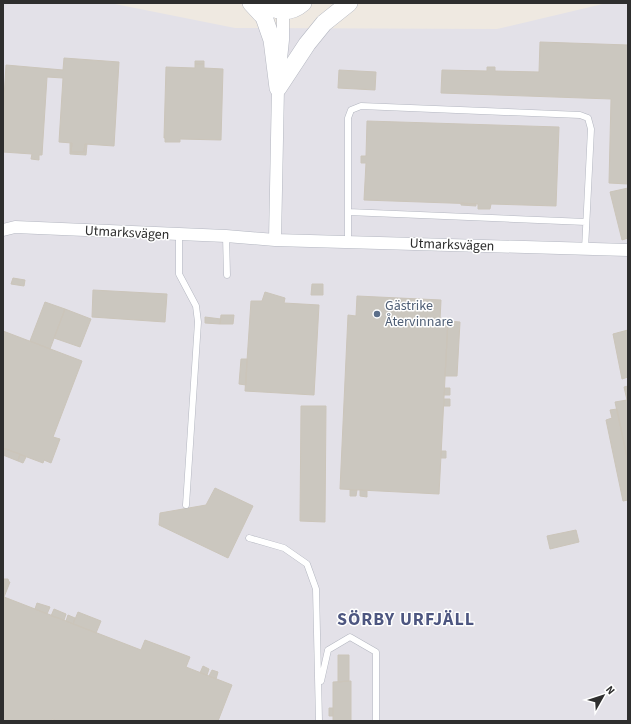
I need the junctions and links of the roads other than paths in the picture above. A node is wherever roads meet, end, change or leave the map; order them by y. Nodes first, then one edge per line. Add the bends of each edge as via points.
1 (251, 3) edge
2 (264, 3) edge
3 (303, 3) edge
4 (349, 3) edge
5 (283, 11) junction
6 (278, 88) junction
7 (348, 212) junction
8 (586, 222) junction
9 (3, 230) edge
10 (180, 235) junction
11 (226, 236) junction
12 (275, 240) junction
13 (348, 242) junction
14 (585, 249) junction
15 (628, 250) edge
16 (227, 275) dead end
17 (186, 505) dead end
18 (249, 538) dead end
19 (319, 691) junction
20 (319, 721) edge
21 (376, 721) edge

1 - 6 main road via 264,17 272,40
2 - 5 main road via 272,9
3 - 5 main road via 294,10
4 - 6 main road via 324,23
5 - 6 street
6 - 12 street
7 - 8 lane
7 - 8 lane via 348,118 351,110 361,106 580,114 588,118 591,129
7 - 13 lane
8 - 14 lane
9 - 10 street, Utmarksvägen via 15,227
10 - 11 street, Utmarksvägen
10 - 17 lane via 179,274 196,306 198,322
11 - 12 street, Utmarksvägen
11 - 16 lane
12 - 13 street, Utmarksvägen
13 - 14 street, Utmarksvägen
14 - 15 street, Utmarksvägen
18 - 19 lane via 284,548 307,564 316,589
19 - 20 lane
19 - 21 lane via 328,650 350,637 376,652

